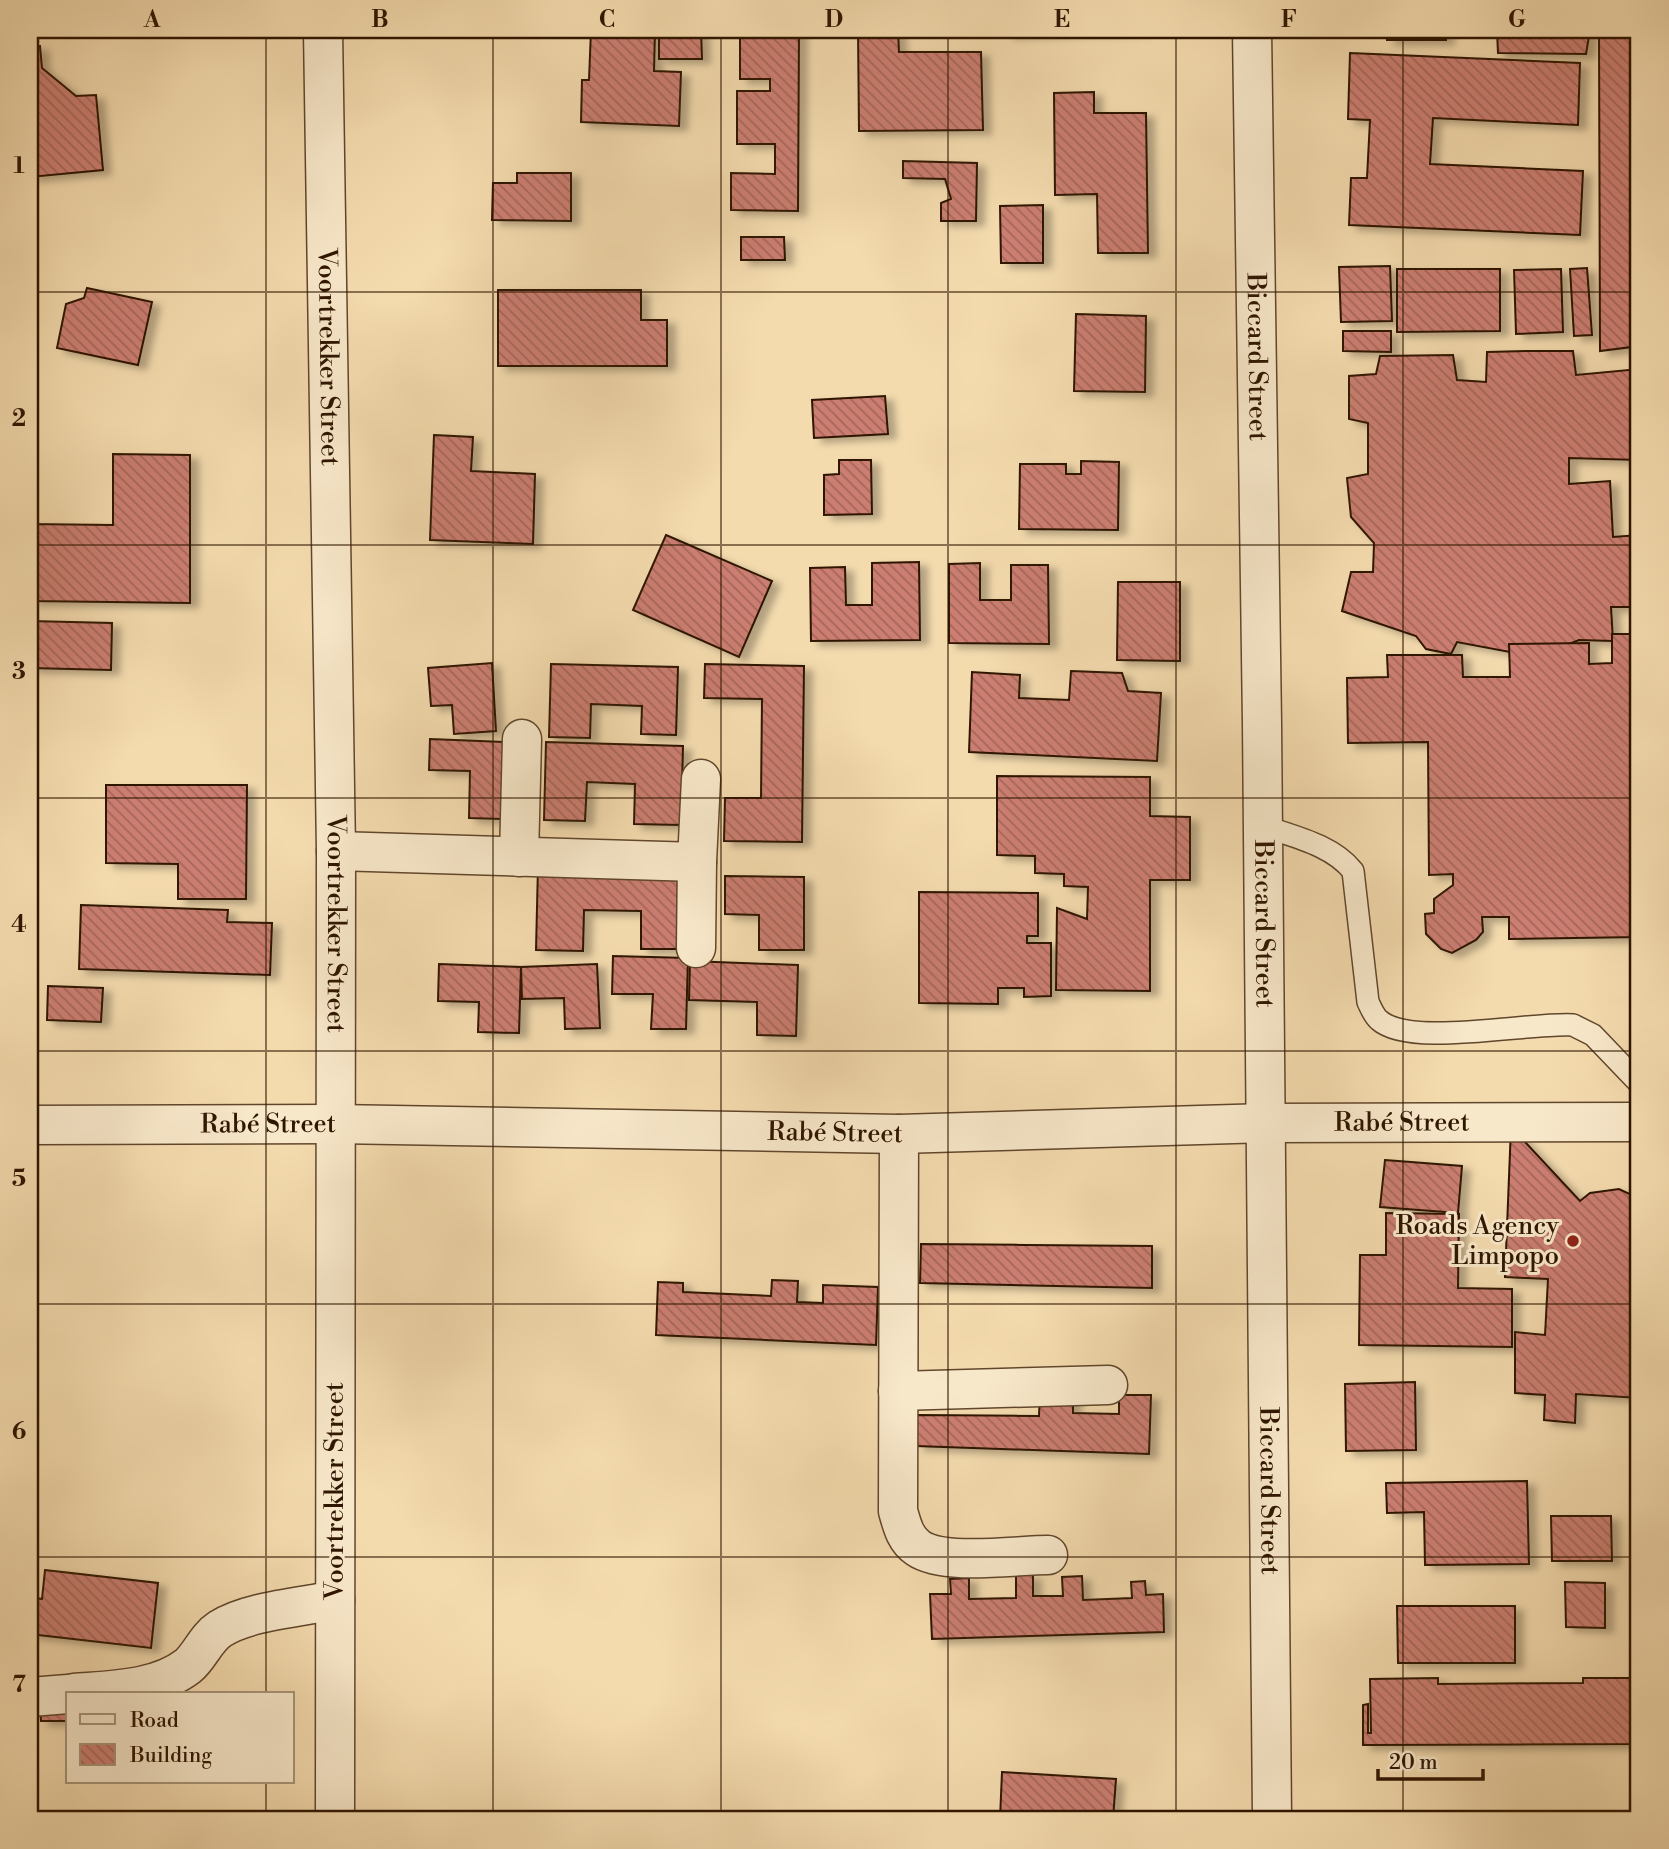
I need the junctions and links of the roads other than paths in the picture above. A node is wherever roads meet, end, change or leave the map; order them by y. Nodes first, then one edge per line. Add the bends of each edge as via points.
1 (323, 30) edge
2 (1252, 30) edge
3 (522, 739) dead end
4 (701, 779) dead end
5 (1264, 826) junction
6 (336, 851) junction
7 (519, 857) junction
8 (697, 862) junction
9 (696, 948) dead end
10 (1639, 1083) edge
11 (1639, 1122) edge
12 (1266, 1123) junction
13 (335, 1124) junction
14 (30, 1125) edge
15 (900, 1134) junction
16 (1108, 1385) dead end
17 (898, 1391) junction
18 (1048, 1555) dead end
19 (335, 1600) junction
20 (86, 1692) edge
21 (66, 1694) edge
22 (30, 1697) edge
23 (335, 1819) edge
24 (1272, 1819) edge

1 - 6 street, Voortrekker Street
2 - 5 street, Biccard Street
3 - 7 street
4 - 8 street
5 - 10 lane via 1329,851 1353,871 1368,1002 1378,1020 1392,1028 1429,1033 1573,1026 1593,1035
5 - 12 street, Biccard Street
6 - 7 street
6 - 13 street, Voortrekker Street
7 - 8 street
8 - 9 street
11 - 12 street, Rabé Street
12 - 15 street, Rabé Street
12 - 24 street, Biccard Street
13 - 14 street, Rabé Street
13 - 15 street, Rabé Street
13 - 19 street, Voortrekker Street
15 - 17 street
16 - 17 street
17 - 18 street via 898,1511 905,1535 919,1549 959,1558
19 - 20 street via 241,1620 218,1630 177,1674 122,1689
19 - 23 street, Voortrekker Street
21 - 22 street

